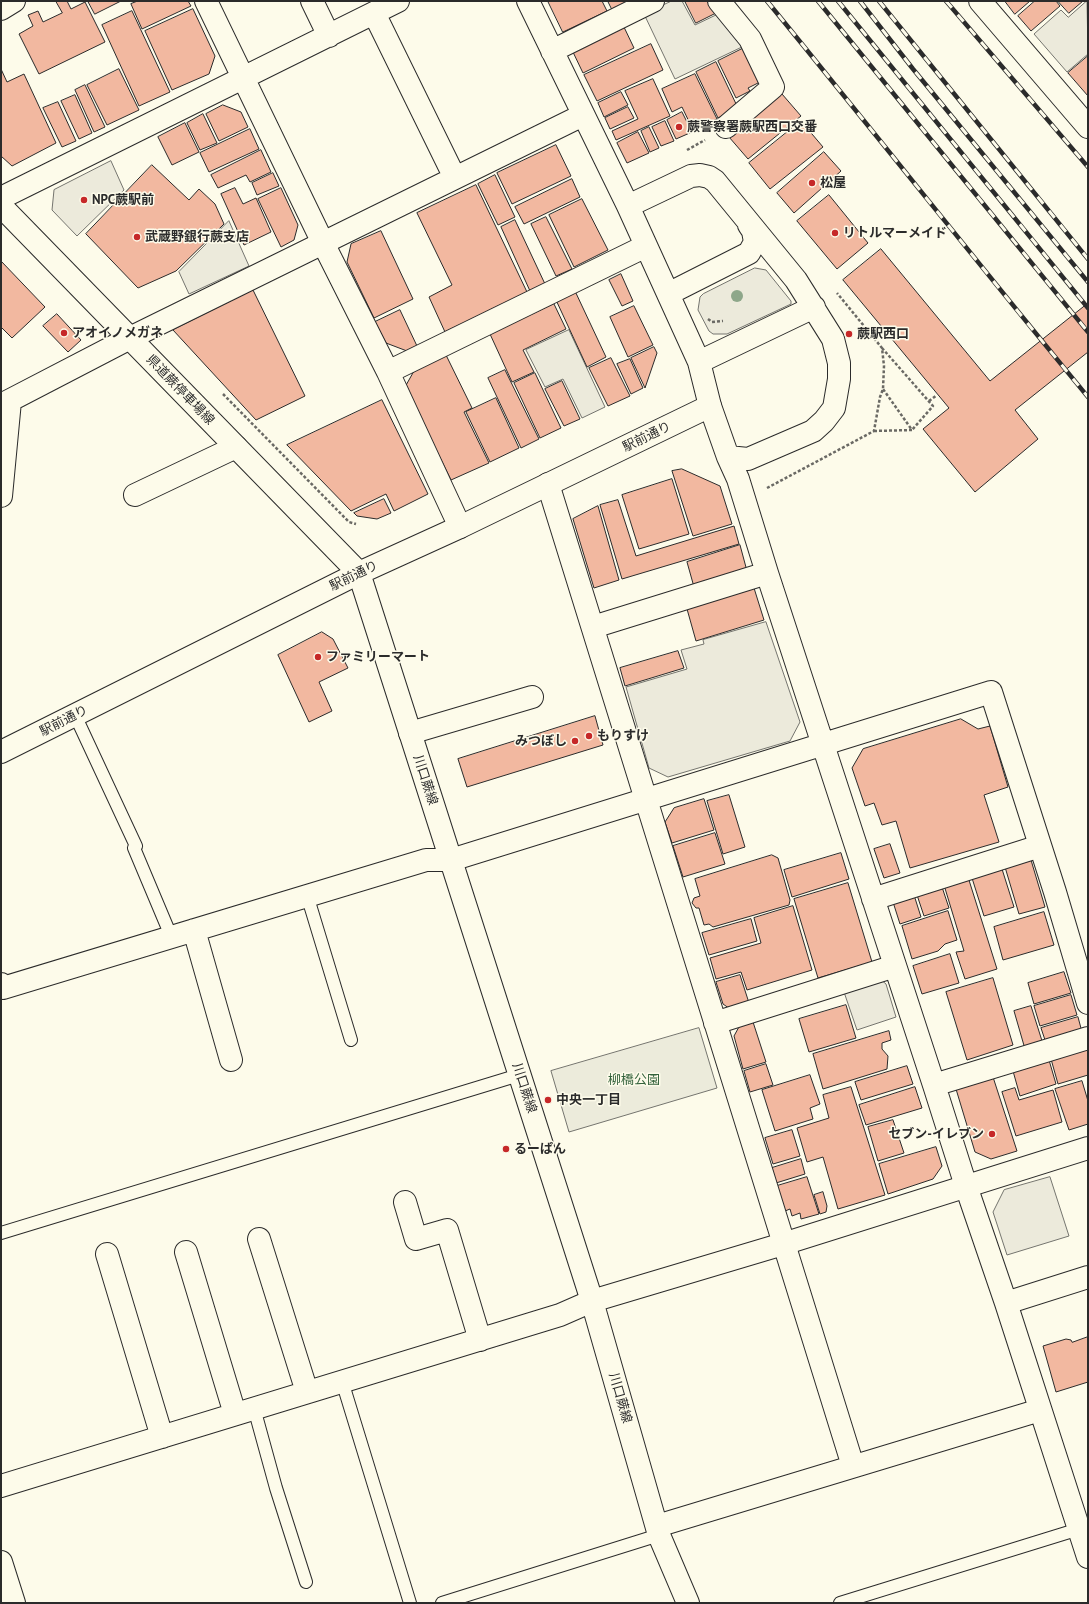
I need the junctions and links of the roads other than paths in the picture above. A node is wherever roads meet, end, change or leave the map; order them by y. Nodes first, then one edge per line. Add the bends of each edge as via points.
1 (14, 1) edge
2 (206, 1) edge
3 (312, 1) edge
4 (398, 1) edge
5 (528, 1) edge
6 (653, 1) edge
7 (719, 1) edge
8 (980, 1) edge
9 (1, 9) edge
10 (374, 13) junction
11 (329, 36) junction
12 (552, 51) junction
13 (244, 79) junction
14 (583, 115) junction
15 (726, 127) dead end
16 (1088, 127) edge
17 (455, 178) junction
18 (1, 198) edge
19 (1, 206) edge
20 (628, 206) junction
21 (749, 225) junction
22 (323, 243) junction
23 (646, 246) junction
24 (668, 294) junction
25 (814, 307) junction
26 (130, 338) junction
27 (699, 362) junction
28 (388, 372) junction
29 (5, 403) edge
30 (710, 406) junction
31 (236, 447) junction
32 (728, 457) junction
33 (548, 484) junction
34 (135, 495) dead end
35 (1, 496) edge
36 (460, 527) junction
37 (359, 573) junction
38 (768, 573) junction
39 (593, 627) junction
40 (532, 698) dead end
41 (75, 715) junction
42 (410, 733) junction
43 (823, 745) junction
44 (1, 752) edge
45 (646, 798) junction
46 (1040, 846) junction
47 (451, 860) junction
48 (307, 895) junction
49 (873, 899) junction
50 (194, 930) junction
51 (171, 936) junction
52 (895, 966) junction
53 (2, 987) edge
54 (1088, 1004) edge
55 (715, 1023) junction
56 (1088, 1038) edge
57 (351, 1040) dead end
58 (231, 1060) dead end
59 (519, 1075) junction
60 (934, 1085) junction
61 (1088, 1148) edge
62 (966, 1186) junction
63 (405, 1202) dead end
64 (1, 1233) edge
65 (259, 1238) dead end
66 (783, 1244) junction
67 (186, 1252) dead end
68 (107, 1254) dead end
69 (1088, 1277) edge
70 (592, 1301) junction
71 (1006, 1303) junction
72 (480, 1340) junction
73 (342, 1381) junction
74 (307, 1392) junction
75 (1040, 1410) junction
76 (245, 1411) junction
77 (162, 1437) junction
78 (853, 1466) junction
79 (1, 1486) edge
80 (1079, 1529) junction
81 (658, 1531) junction
82 (1088, 1557) edge
83 (1, 1562) edge
84 (306, 1582) dead end
85 (14, 1603) edge
86 (410, 1603) edge
87 (442, 1603) edge
88 (688, 1603) edge
89 (840, 1603) edge

1 - 9 street
2 - 13 street
3 - 11 street
4 - 10 street
5 - 12 street
6 - 12 street
7 - 15 street via 750,39 773,87
8 - 16 street
10 - 11 street
10 - 17 street
11 - 13 street
12 - 14 street
13 - 18 street
13 - 22 street
14 - 17 street
14 - 20 street
17 - 22 street
19 - 26 street, 県道蕨停車場線
20 - 21 street via 682,179 709,176
20 - 23 street
21 - 24 street via 755,242 749,253
21 - 25 street via 796,280
22 - 26 street
22 - 28 street
23 - 24 street
23 - 28 street
24 - 27 street
25 - 27 street
25 - 32 street via 833,339 839,363 834,408 813,431 748,459
26 - 29 street
26 - 31 street, 県道蕨停車場線
27 - 30 street
28 - 36 street
29 - 35 street
30 - 32 street
30 - 33 street, 駅前通り
31 - 34 street
31 - 37 street, 県道蕨停車場線
32 - 38 street via 738,479
33 - 36 street, 駅前通り
33 - 39 street
36 - 37 street, 駅前通り
37 - 41 street, 駅前通り
37 - 42 street, 川口蕨線
38 - 39 street
38 - 43 street
39 - 45 street
40 - 42 street
41 - 44 street, 駅前通り
41 - 51 lane via 136,846 134,848
42 - 47 street, 川口蕨線
43 - 45 street
43 - 46 street via 991,692
43 - 49 street
45 - 47 street
45 - 55 street
46 - 49 street
46 - 54 street
47 - 48 street via 426,860
47 - 59 street, 川口蕨線
48 - 50 street
48 - 57 lane
49 - 52 street
50 - 51 street
50 - 58 street
51 - 53 street
52 - 55 street
52 - 60 street
55 - 66 street
56 - 60 street
59 - 64 lane
59 - 70 street, 川口蕨線
60 - 62 street
61 - 62 street
62 - 66 street
62 - 71 street
63 - 72 street via 416,1239 447,1230
65 - 74 street
66 - 70 street
66 - 78 street
67 - 76 street
68 - 77 street
69 - 71 street
70 - 72 street via 560,1315
70 - 81 street, 川口蕨線
71 - 75 street
72 - 73 street
73 - 74 street
73 - 86 lane
74 - 76 street
75 - 78 street
75 - 80 street
76 - 77 street
76 - 84 lane via 276,1488
77 - 79 street
78 - 81 street
80 - 82 street
80 - 89 lane
81 - 87 lane
81 - 88 street, 川口蕨線
83 - 85 street

